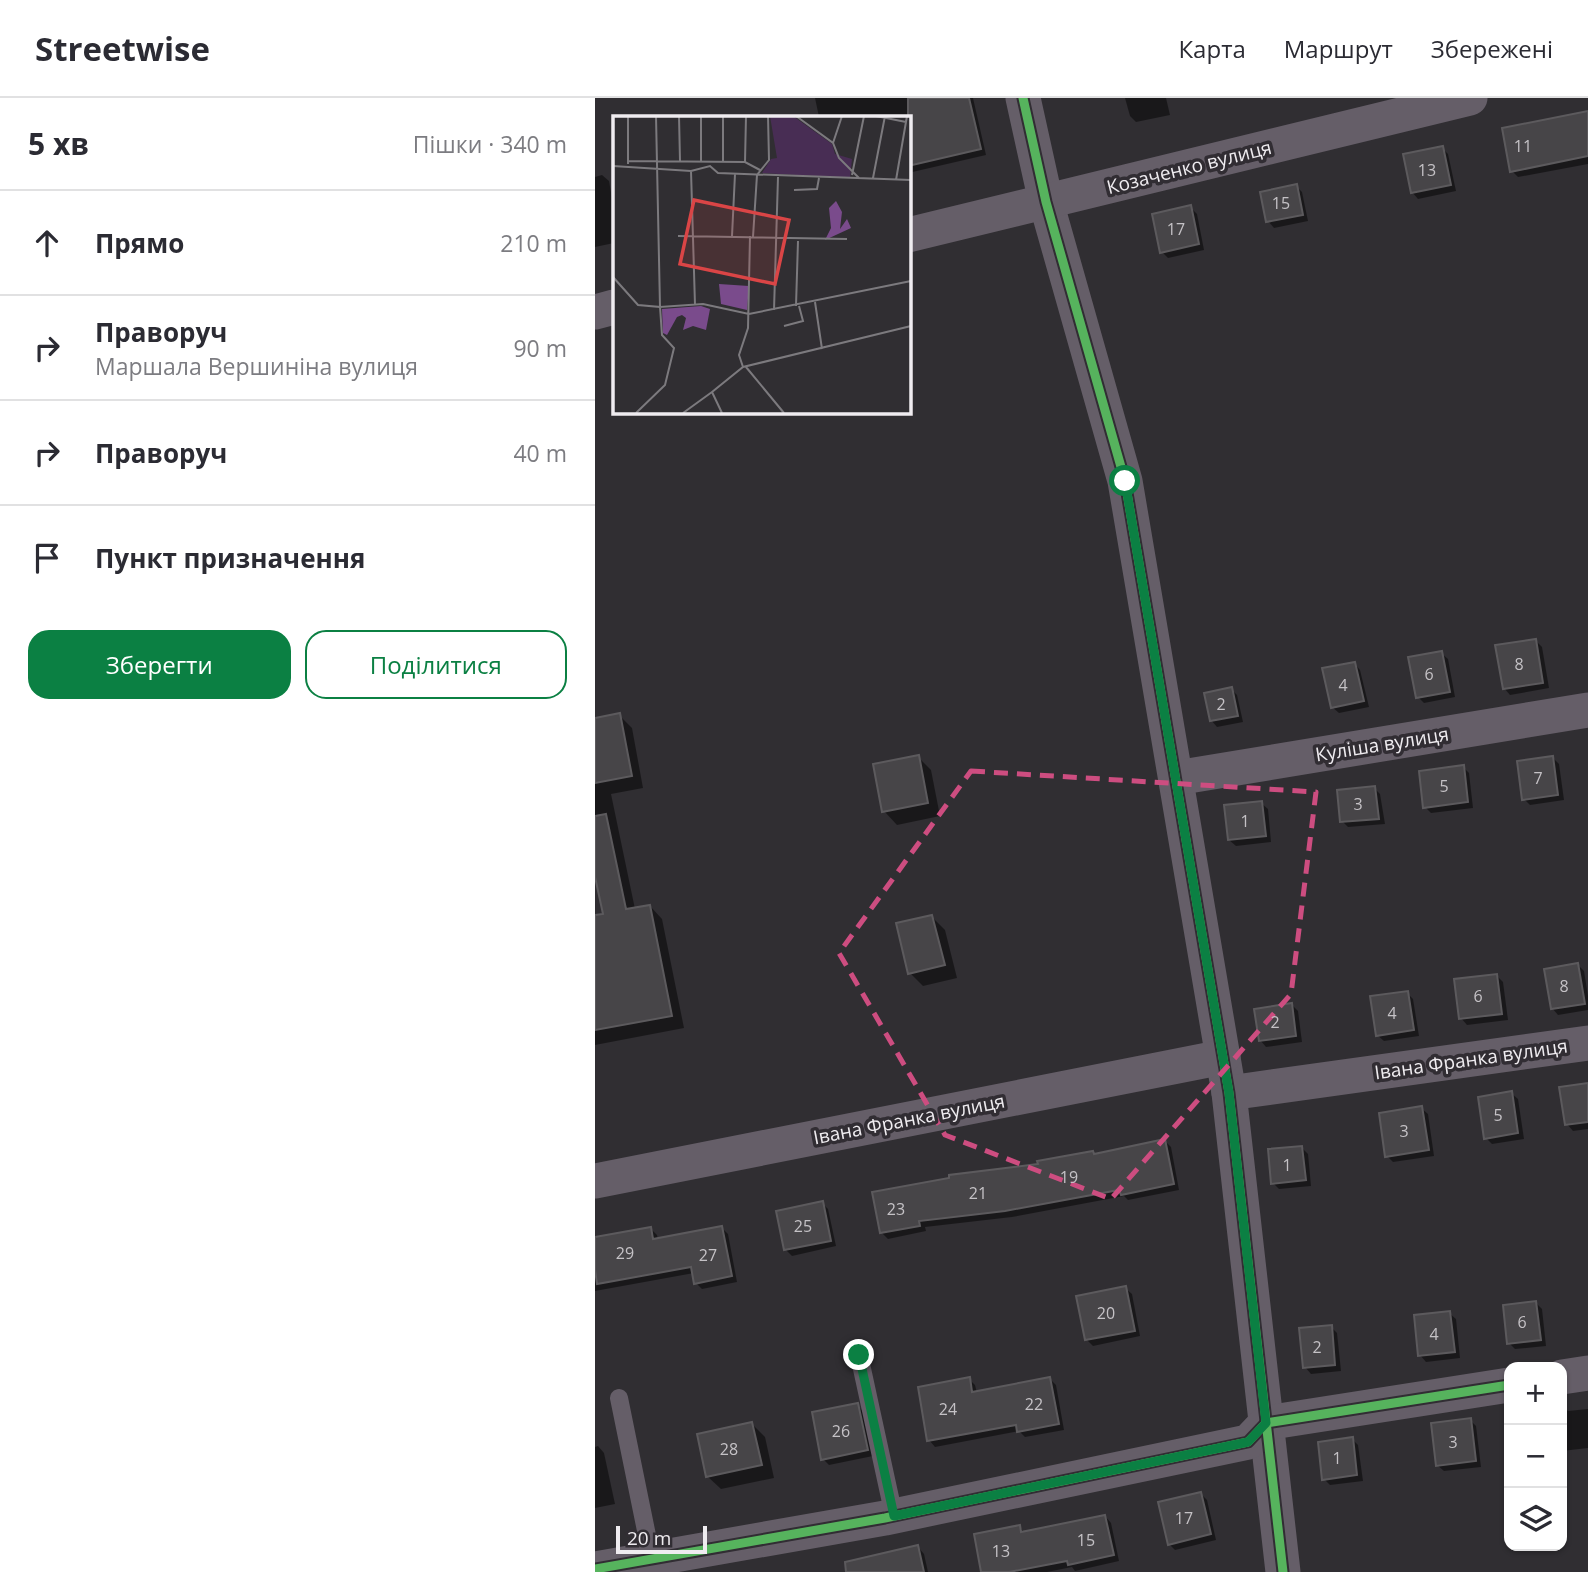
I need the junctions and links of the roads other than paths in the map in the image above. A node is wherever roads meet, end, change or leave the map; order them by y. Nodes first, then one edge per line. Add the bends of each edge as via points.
1 (1023, 98) edge
2 (1470, 98) edge
3 (1046, 202) junction
4 (910, 235) edge
5 (613, 307) edge
6 (595, 312) edge
7 (1588, 710) edge
8 (1176, 778) junction
9 (1588, 1042) edge
10 (1223, 1057) junction
11 (1229, 1093) junction
12 (595, 1181) edge
13 (859, 1355) dead end
14 (1588, 1373) edge
15 (1567, 1376) edge
16 (1504, 1386) edge
17 (619, 1398) dead end
18 (1266, 1423) junction
19 (894, 1516) junction
20 (652, 1560) junction
21 (595, 1569) edge
22 (1283, 1572) edge

1 - 3 street
2 - 3 street, Козаченко вулиця
3 - 4 street, Козаченко вулиця
3 - 8 street via 1125,481
5 - 6 street
7 - 8 street, Куліша вулиця
8 - 10 street
9 - 11 street, Івана Франка вулиця
10 - 11 street
10 - 12 street, Івана Франка вулиця
11 - 18 street
13 - 19 lane
14 - 15 street
16 - 18 street
17 - 20 lane
18 - 19 street via 1248,1442
18 - 22 street
19 - 20 street
20 - 21 street

